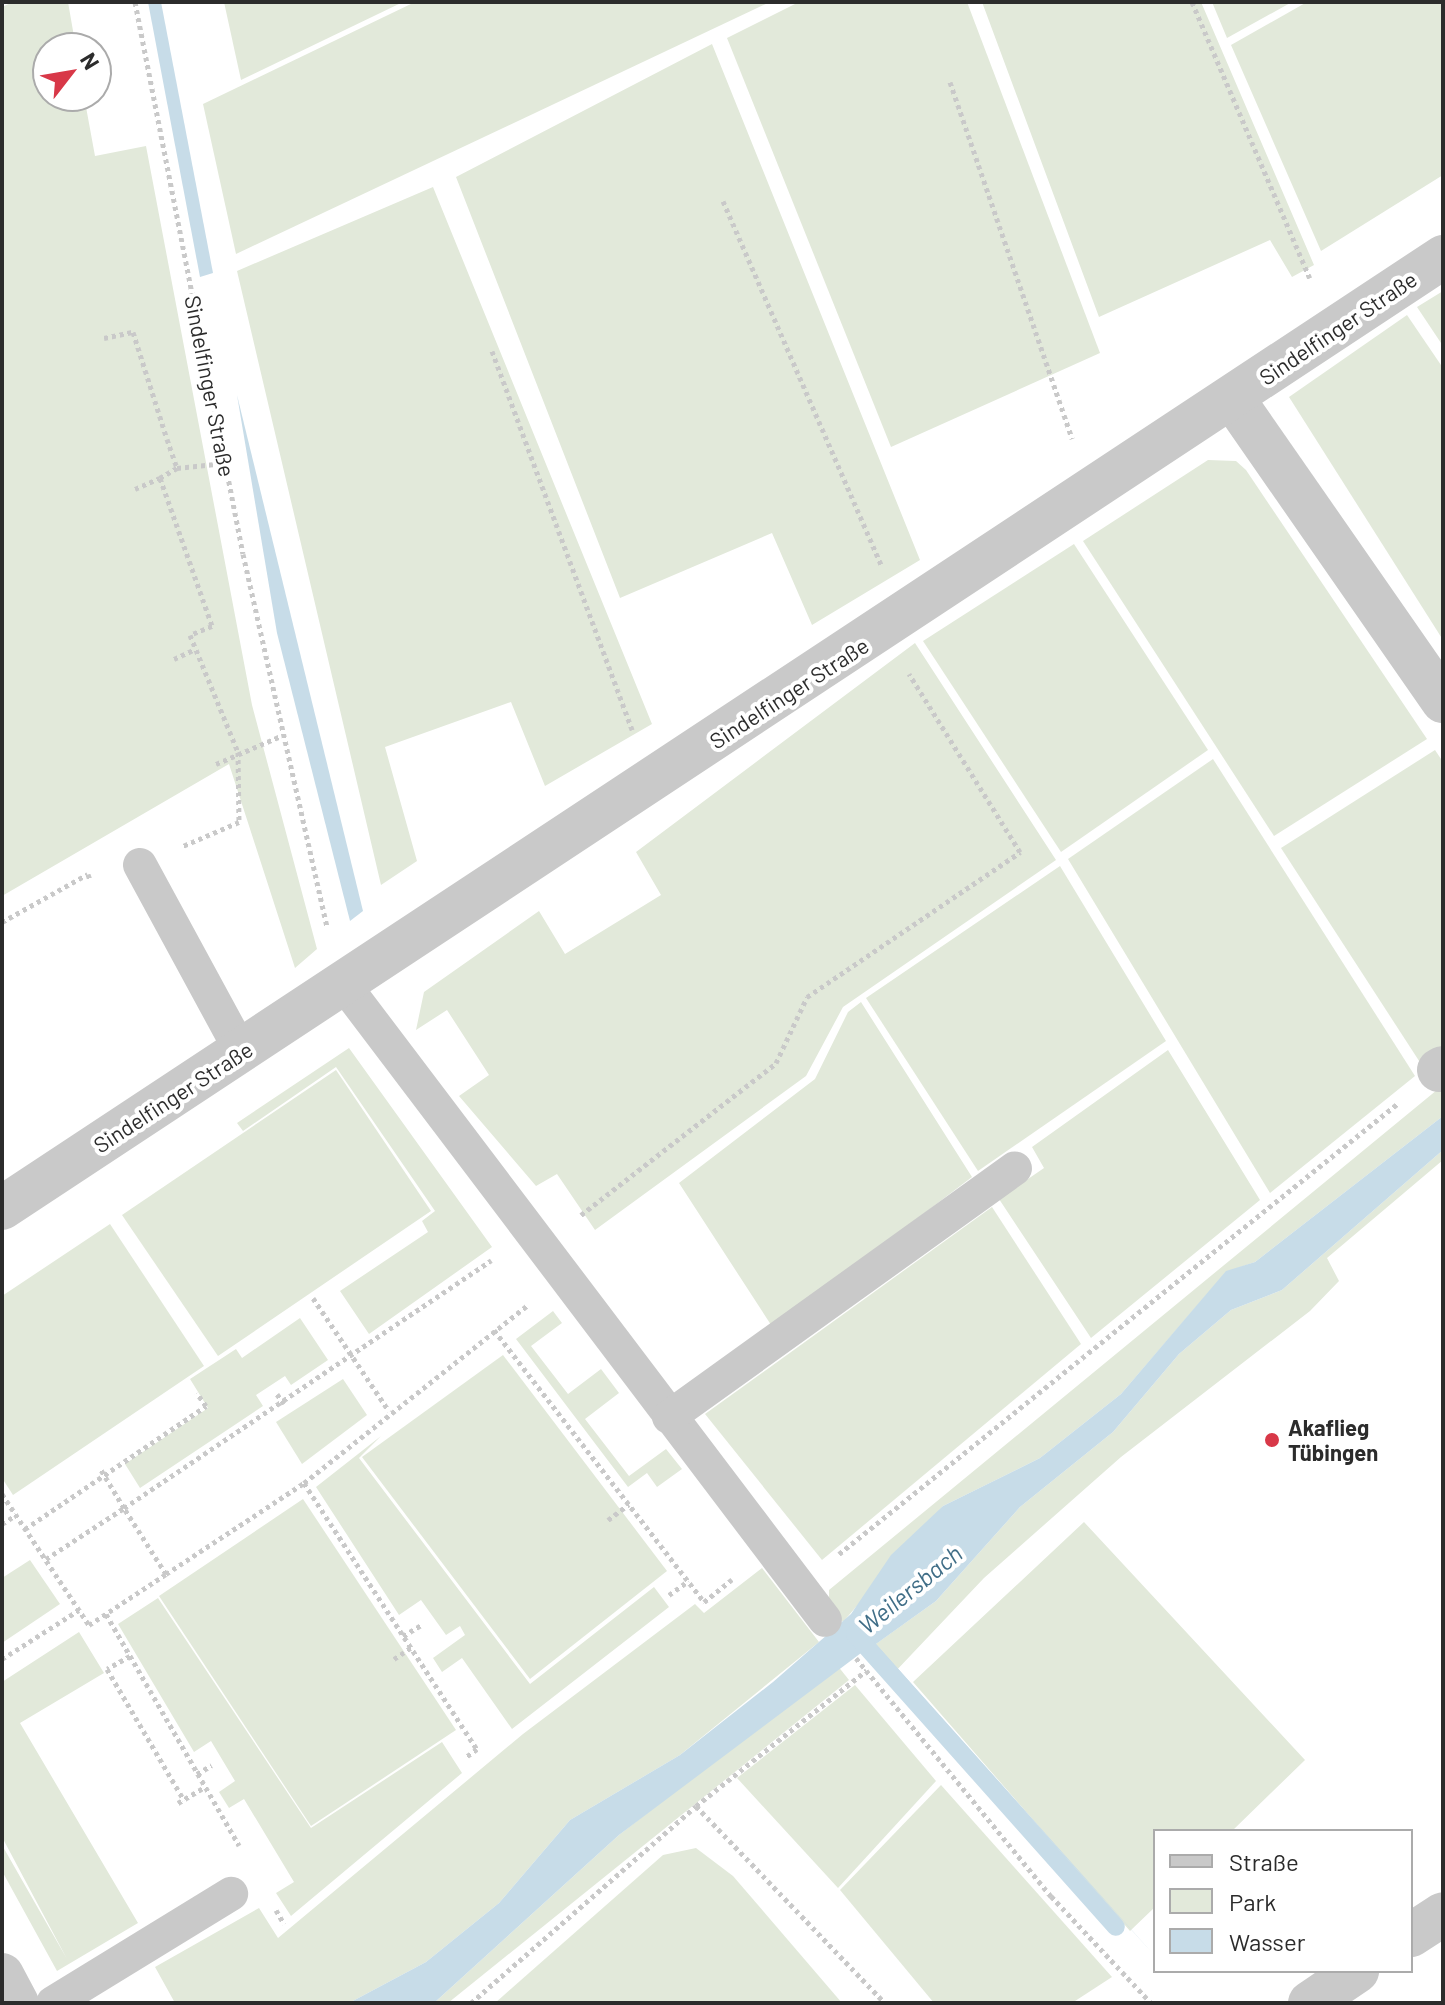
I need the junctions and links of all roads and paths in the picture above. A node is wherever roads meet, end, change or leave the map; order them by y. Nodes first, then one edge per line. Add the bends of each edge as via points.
1 (135, 2) edge
2 (1192, 2) edge
3 (950, 82) dead end
4 (723, 201) dead end
5 (1443, 257) edge
6 (1333, 331) junction
7 (104, 338) dead end
8 (492, 351) dead end
9 (1233, 399) junction
10 (225, 463) junction
11 (177, 468) junction
12 (160, 478) junction
13 (135, 489) dead end
14 (1090, 493) junction
15 (893, 624) junction
16 (195, 649) junction
17 (174, 659) dead end
18 (1441, 693) edge
19 (281, 736) junction
20 (238, 752) junction
21 (216, 764) dead end
22 (652, 783) junction
23 (140, 865) dead end
24 (345, 986) junction
25 (242, 1053) junction
26 (1441, 1069) edge
27 (1015, 1168) dead end
28 (5, 1197) edge
29 (534, 1240) junction
30 (313, 1298) dead end
31 (504, 1323) dead end
32 (494, 1330) junction
33 (353, 1358) junction
34 (197, 1393) dead end
35 (277, 1394) dead end
36 (284, 1404) junction
37 (389, 1411) junction
38 (669, 1417) junction
39 (102, 1472) junction
40 (304, 1483) junction
41 (2, 1494) edge
42 (629, 1504) junction
43 (124, 1508) junction
44 (16, 1515) junction
45 (608, 1520) dead end
46 (2, 1524) edge
47 (25, 1529) junction
48 (46, 1559) junction
49 (166, 1574) junction
50 (688, 1581) junction
51 (800, 1586) junction
52 (669, 1595) dead end
53 (704, 1602) dead end
54 (79, 1610) junction
55 (106, 1614) junction
56 (825, 1620) dead end
57 (423, 1624) dead end
58 (403, 1636) junction
59 (412, 1647) junction
60 (130, 1656) junction
61 (2, 1659) edge
62 (394, 1659) dead end
63 (466, 1757) dead end
64 (212, 1765) dead end
65 (197, 1774) junction
66 (205, 1787) junction
67 (696, 1806) junction
68 (245, 1856) dead end
69 (231, 1894) dead end
70 (269, 1897) dead end
71 (1443, 1914) edge
72 (284, 1924) dead end
73 (1413, 1934) edge
74 (1354, 1973) edge
75 (2, 1975) edge
76 (17, 2003) edge
77 (53, 2003) edge
78 (471, 2003) edge
79 (885, 2003) edge
80 (1151, 2003) edge
81 (1310, 2003) edge

1 - 10 path, Sindelfinger Straße
2 - 6 path
3 - 14 path
4 - 15 path
5 - 6 street, Sindelfinger Straße
6 - 9 street, Sindelfinger Straße
7 - 11 path via 133,332
8 - 22 path
9 - 14 street, Sindelfinger Straße
9 - 18 street
10 - 11 path
10 - 19 path, Sindelfinger Straße
11 - 12 path
12 - 13 path
12 - 16 path via 212,626 190,635
14 - 15 street, Sindelfinger Straße
15 - 22 street, Sindelfinger Straße
15 - 29 path via 1020,852 807,997 776,1063
16 - 17 path
16 - 20 path
19 - 20 path
19 - 24 path, Sindelfinger Straße
20 - 21 path
22 - 24 street, Sindelfinger Straße
23 - 25 lane
24 - 25 street, Sindelfinger Straße
24 - 29 lane
25 - 28 street, Sindelfinger Straße
26 - 51 path
27 - 38 lane
29 - 33 path
29 - 38 lane
30 - 33 path
31 - 32 path
32 - 37 path
32 - 42 path
33 - 36 path
33 - 37 path
34 - 39 path via 206,1406
35 - 36 path
36 - 43 path
37 - 40 path
38 - 51 lane
39 - 43 path
39 - 47 path
40 - 49 path
40 - 58 path
41 - 44 path
42 - 45 path
42 - 50 path
43 - 48 path
43 - 49 path
44 - 46 path
44 - 47 path
47 - 48 path
48 - 54 path
49 - 55 path
50 - 52 path
50 - 53 path
51 - 56 lane
54 - 55 path via 89,1625
54 - 61 path
55 - 60 path
57 - 58 path
58 - 59 path
59 - 62 path
59 - 63 path via 477,1749
60 - 65 path
60 - 66 path via 107,1669 181,1801
64 - 65 path
65 - 66 path
66 - 68 path
67 - 78 path
67 - 79 path
67 - 80 path via 864,1667 1051,1896
69 - 77 lane
70 - 72 path
71 - 73 street
74 - 81 street
75 - 76 street

